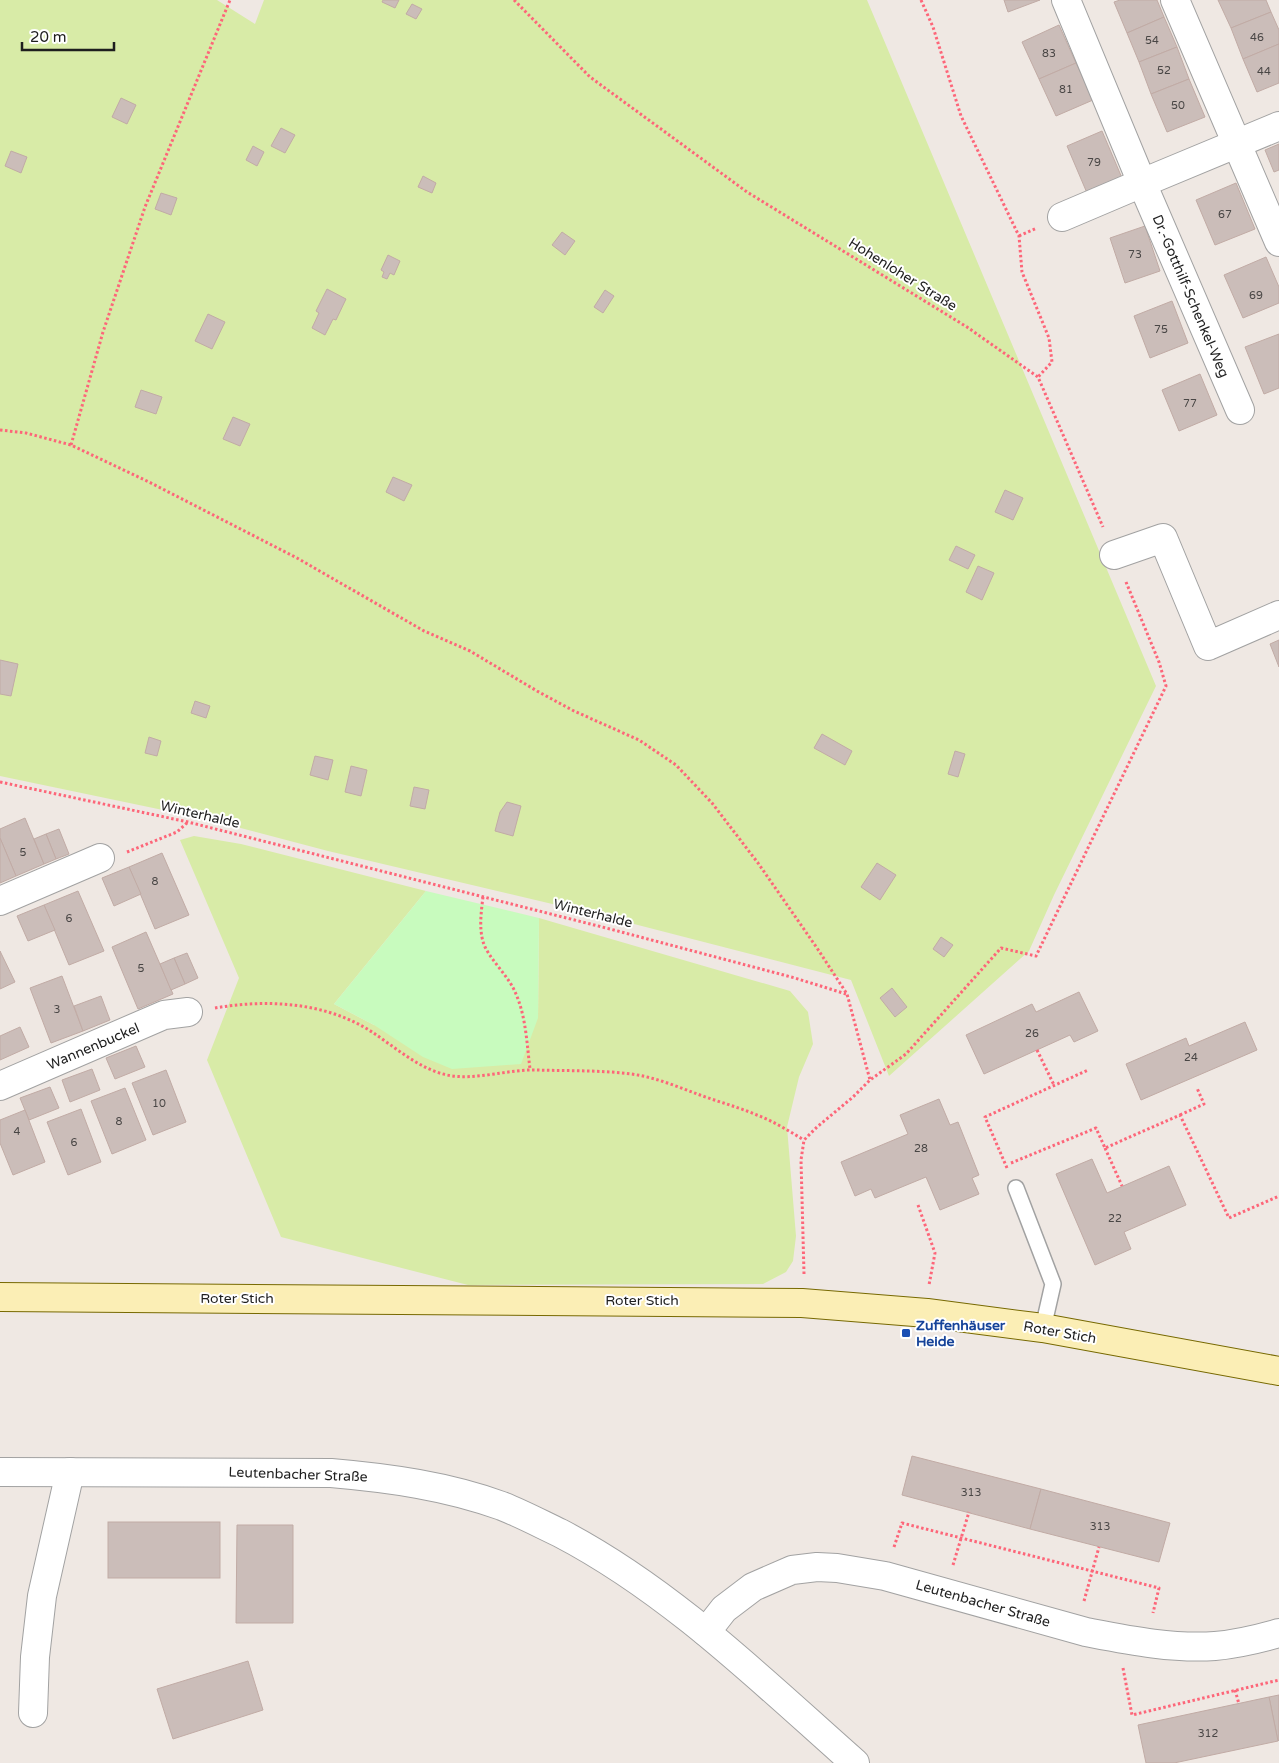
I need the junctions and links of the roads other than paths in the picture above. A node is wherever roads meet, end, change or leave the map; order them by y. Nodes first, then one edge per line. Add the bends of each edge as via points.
1 (1066, 0) edge
2 (1176, 0) edge
3 (1279, 126) edge
4 (1237, 144) junction
5 (1142, 183) junction
6 (1062, 217) dead end
7 (1279, 242) edge
8 (1240, 410) dead end
9 (1114, 555) road end
10 (1279, 615) edge
11 (100, 858) dead end
12 (0, 900) edge
13 (188, 1012) road end
14 (0, 1086) edge
15 (1016, 1188) road end
16 (0, 1297) edge
17 (1043, 1328) junction
18 (1279, 1371) edge
19 (0, 1472) edge
20 (70, 1472) junction
21 (706, 1632) junction
22 (1279, 1633) edge
23 (33, 1713) dead end
24 (855, 1763) edge

1 - 5 street, Dr.-Gotthilf-Schenkel-Weg
2 - 4 street
3 - 4 street
4 - 5 street
4 - 7 street
5 - 6 street
5 - 8 street, Dr.-Gotthilf-Schenkel-Weg
9 - 10 street via 1163,538 1208,646
11 - 12 street
13 - 14 street, Wannenbuckel via 164,1015
15 - 17 lane via 1052,1284
16 - 17 street, Roter Stich via 738,1301 927,1313
17 - 18 street, Roter Stich
19 - 20 street, Leutenbacher Straße
20 - 21 street, Leutenbacher Straße via 331,1473 434,1487 502,1506 577,1542 615,1564
20 - 23 street via 42,1596
21 - 22 street, Leutenbacher Straße via 724,1609 753,1587 792,1570 817,1567 884,1576 1076,1630 1168,1646 1214,1646
21 - 24 street, Leutenbacher Straße

